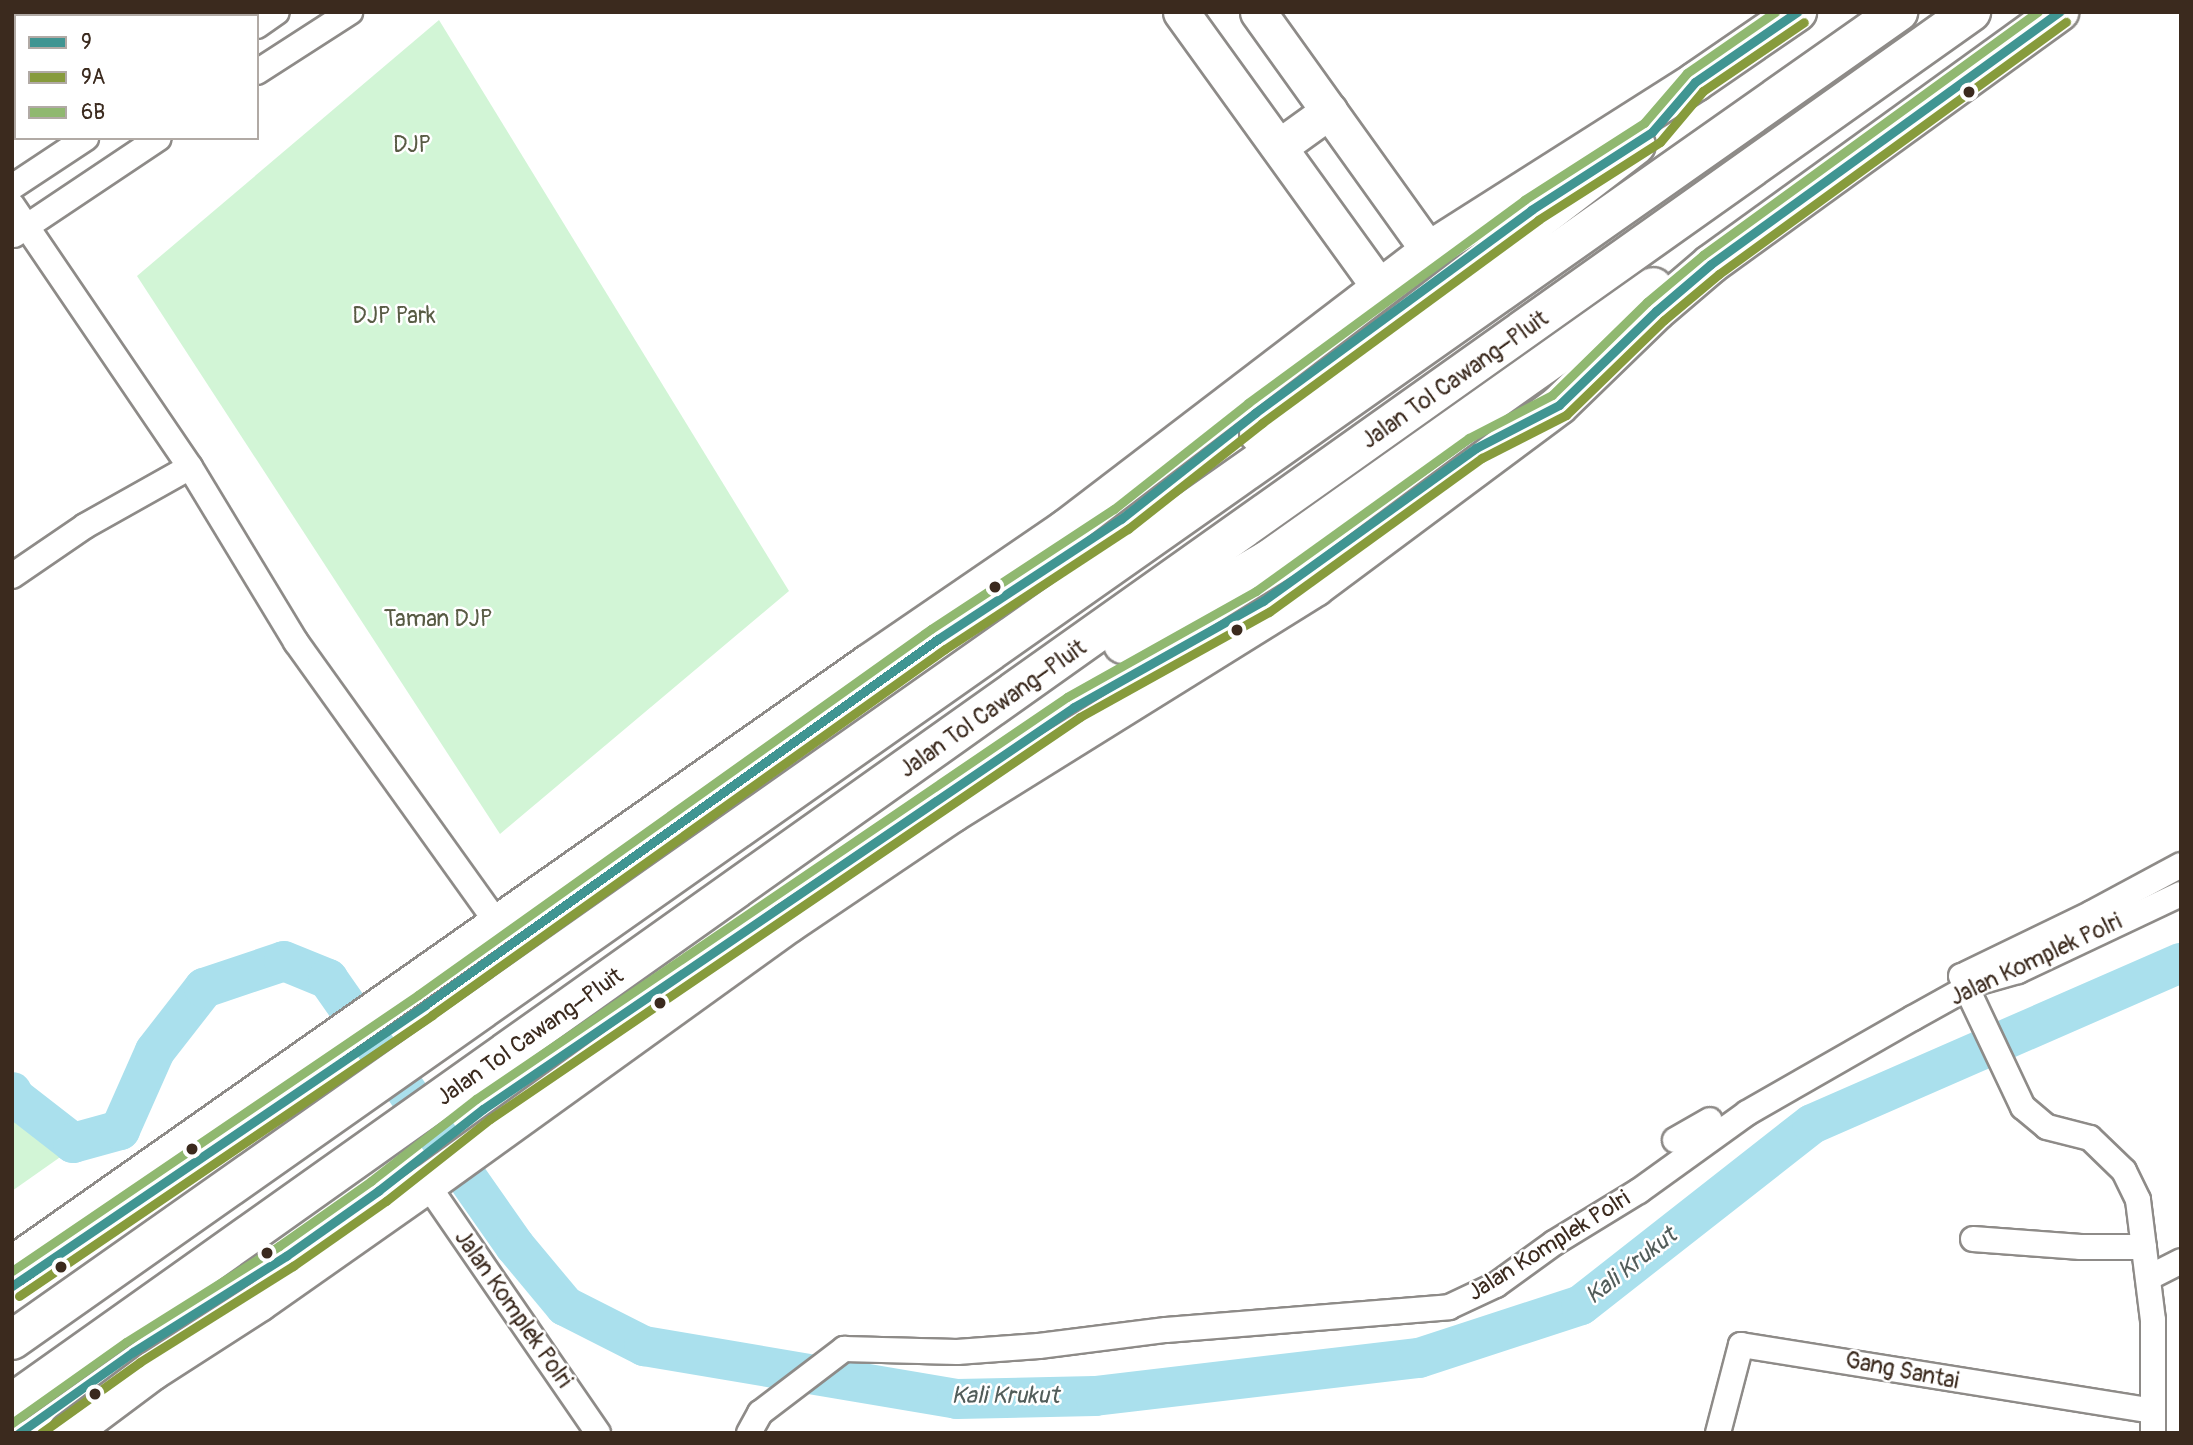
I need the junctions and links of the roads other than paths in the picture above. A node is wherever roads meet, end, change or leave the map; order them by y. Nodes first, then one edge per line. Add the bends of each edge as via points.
1 (277, 12) edge
2 (350, 12) edge
3 (1181, 12) edge
4 (1258, 12) edge
5 (1797, 12) edge
6 (1898, 12) edge
7 (1971, 12) edge
8 (2036, 12) edge
9 (2059, 12) edge
10 (259, 25) edge
11 (259, 71) edge
12 (1695, 82) junction
13 (1329, 111) junction
14 (83, 140) edge
15 (156, 140) edge
16 (1279, 147) junction
17 (12, 187) edge
18 (12, 205) edge
19 (19, 231) edge
20 (1429, 251) junction
21 (1380, 288) junction
22 (190, 467) junction
23 (1170, 526) junction
24 (12, 576) edge
25 (919, 762) junction
26 (2181, 865) edge
27 (2181, 894) edge
28 (499, 926) junction
29 (1966, 989) junction
30 (1675, 1140) dead end
31 (437, 1177) junction
32 (1973, 1239) dead end
33 (2144, 1247) junction
34 (2181, 1261) edge
35 (12, 1266) edge
36 (2148, 1278) junction
37 (12, 1340) edge
38 (12, 1403) edge
39 (2153, 1422) edge
40 (755, 1423) edge
41 (69, 1433) edge
42 (598, 1433) edge
43 (1718, 1433) edge

1 - 10 street
2 - 11 street
3 - 16 main road
4 - 13 main road
5 - 12 highway
6 - 23 highway, Jalan Tol Cawang–Pluit
7 - 25 highway, Jalan Tol Cawang–Pluit
8 - 25 highway via 1268,560
9 - 31 highway via 1712,264 1559,405 1315,587 952,813 789,923
12 - 20 highway
12 - 23 highway via 1630,150 1267,426
13 - 16 main road
13 - 20 main road
14 - 17 street
15 - 19 street
16 - 21 main road
18 - 19 street
19 - 22 street
20 - 21 highway
21 - 28 highway via 1066,529
22 - 24 street via 85,526
22 - 28 street via 296,642
23 - 37 highway, Jalan Tol Cawang–Pluit
25 - 38 highway, Jalan Tol Cawang–Pluit
26 - 29 street
27 - 29 street, Jalan Komplek Polri via 2018,971
28 - 35 highway
29 - 30 street
29 - 33 street via 2023,1107 2047,1127 2090,1138 2124,1171 2138,1200
29 - 40 street, Jalan Komplek Polri via 1747,1113 1496,1285 1449,1307 957,1352 844,1349
31 - 41 highway
31 - 42 street, Jalan Komplek Polri
32 - 33 street
33 - 36 street
34 - 36 street
36 - 39 street via 2153,1320
39 - 43 street, Gang Santai via 1741,1345

